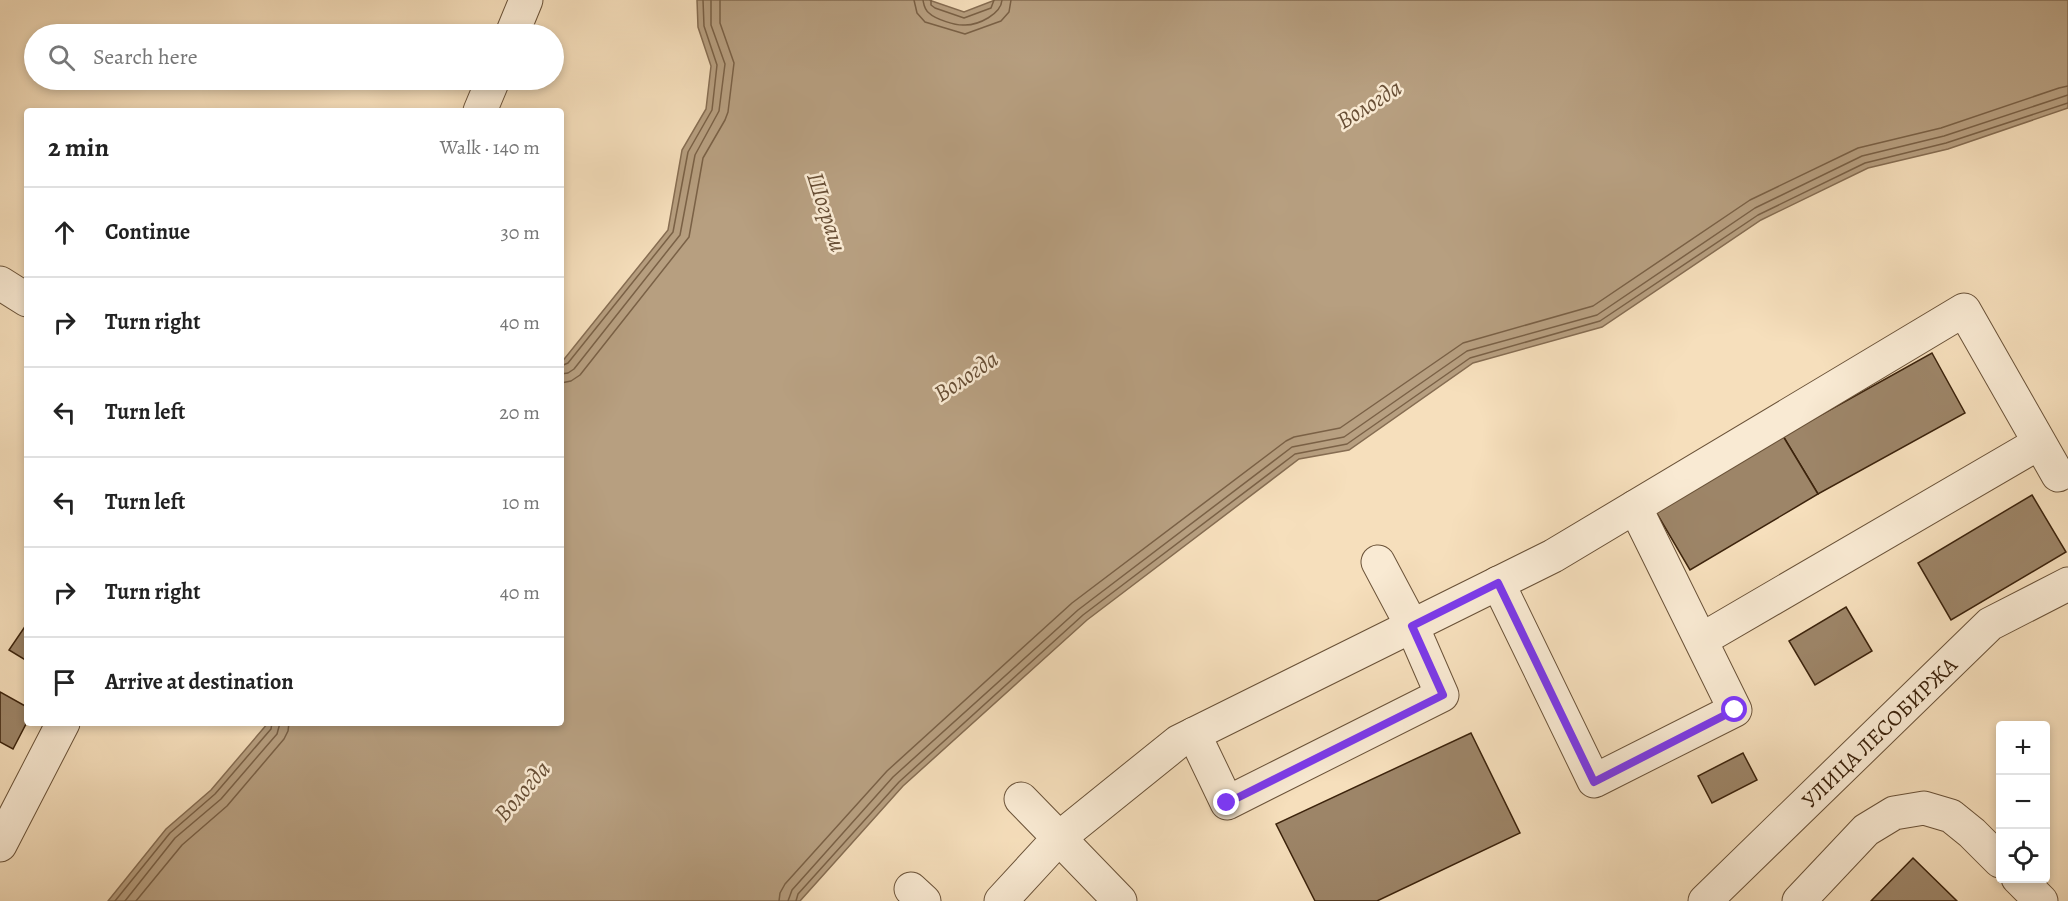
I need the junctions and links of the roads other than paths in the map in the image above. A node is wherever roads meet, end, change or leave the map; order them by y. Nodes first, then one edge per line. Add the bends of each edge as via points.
1 (526, 0) edge
2 (516, 24) edge
3 (489, 90) edge
4 (481, 108) edge
5 (0, 283) edge
6 (24, 298) edge
7 (2040, 443) junction
8 (2058, 475) dead end
9 (1635, 507) junction
10 (1378, 562) dead end
11 (1498, 583) junction
12 (2068, 584) edge
13 (1412, 626) junction
14 (1701, 640) junction
15 (61, 726) edge
16 (1194, 734) junction
17 (1021, 799) dead end
18 (1059, 838) junction
19 (0, 845) edge
20 (1996, 856) edge
21 (2022, 883) edge
22 (1010, 897) edge
23 (1120, 901) edge
24 (1705, 901) edge
25 (1799, 901) edge
26 (2041, 901) edge

1 - 2 street
3 - 4 street
5 - 6 street
7 - 8 street
7 - 9 street via 1964,310
7 - 14 street
9 - 11 street via 1553,556
9 - 14 street
10 - 13 street
11 - 13 street
11 - 14 street via 1594,782 1735,710
12 - 24 street, УЛИЦА ЛЕСОБИРЖА via 1990,624
13 - 16 street
13 - 16 street via 1443,695 1227,803
15 - 19 street
16 - 18 street via 1178,742
17 - 18 street
18 - 22 street
18 - 23 street
20 - 25 street via 1951,816 1924,808 1894,813 1866,830
21 - 26 street

